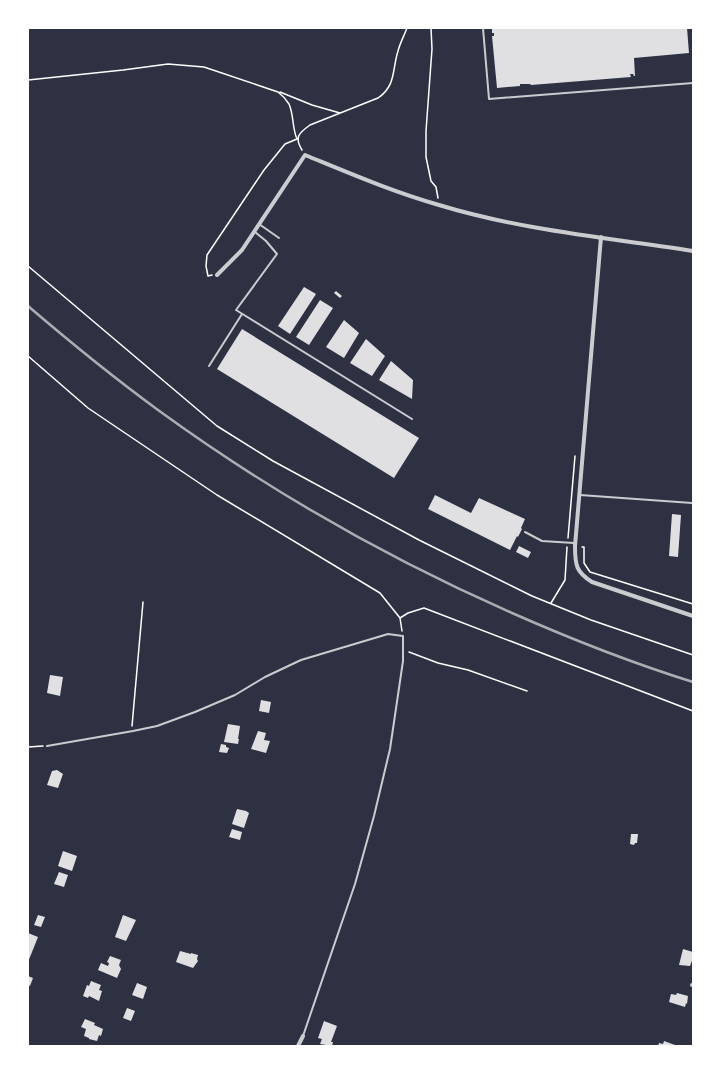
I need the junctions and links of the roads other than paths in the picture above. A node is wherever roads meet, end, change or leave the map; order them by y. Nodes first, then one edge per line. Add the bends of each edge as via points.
1 (483, 28) edge
2 (693, 83) edge
3 (259, 224) junction
4 (254, 231) junction
5 (601, 237) junction
6 (279, 238) dead end
7 (693, 251) edge
8 (217, 275) road end
9 (242, 314) junction
10 (209, 366) dead end
11 (412, 419) dead end
12 (580, 495) junction
13 (692, 503) edge
14 (525, 532) dead end
15 (576, 545) junction
16 (693, 616) edge
17 (47, 746) road end
18 (303, 1036) joint
19 (298, 1046) edge

1 - 2 lane via 489,99
3 - 4 street
3 - 5 street via 305,156 388,189 439,205 523,225
3 - 6 lane
4 - 8 street via 242,250
4 - 9 lane via 277,254 236,310
5 - 7 street
5 - 12 street
9 - 10 lane
9 - 11 lane
12 - 13 lane
12 - 15 street
14 - 15 lane via 542,540
15 - 16 street via 575,559 578,571 592,582
17 - 18 lane via 156,726 235,695 301,660 388,634 403,636 403,661 390,749 374,816 353,891
18 - 19 street

